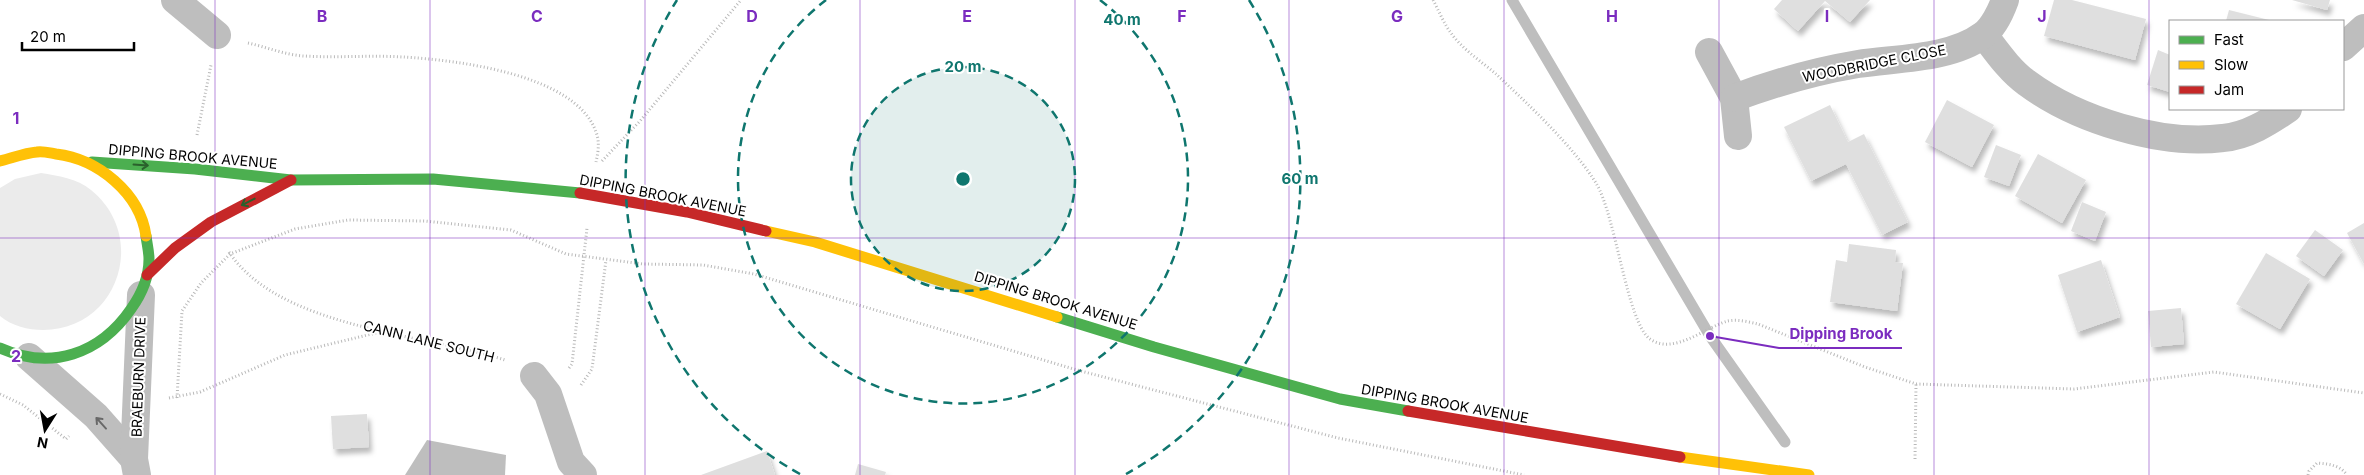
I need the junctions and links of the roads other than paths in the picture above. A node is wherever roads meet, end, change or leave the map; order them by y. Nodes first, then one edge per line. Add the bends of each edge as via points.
1 (175, 0) edge
2 (2005, 0) edge
3 (2364, 28) edge
4 (217, 35) road end
5 (1984, 35) junction
6 (2344, 45) edge
7 (1709, 52) dead end
8 (1734, 98) junction
9 (2287, 110) edge
10 (1738, 136) dead end
11 (0, 161) edge
12 (92, 162) junction
13 (292, 180) junction
14 (144, 285) junction
15 (0, 348) edge
16 (29, 357) junction
17 (546, 395) road end
18 (135, 467) edge
19 (583, 475) edge
20 (1810, 475) edge

1 - 4 street
2 - 5 street, WOODBRIDGE CLOSE via 2001,12
3 - 6 street
5 - 8 street, WOODBRIDGE CLOSE via 1945,51 1858,64 1764,86
5 - 9 street via 2026,83 2090,117 2128,129 2168,138 2224,138 2270,122
7 - 8 street
8 - 10 street
11 - 12 street via 31,151 63,152
12 -> 13 street, DIPPING BROOK AVENUE
12 - 14 street via 119,182 138,209 148,241
13 -> 14 street, DIPPING BROOK AVENUE via 211,222 175,248
13 - 20 street, DIPPING BROOK AVENUE via 433,178 591,194 687,212 815,242 1154,347 1340,399 1689,459
14 - 16 street via 127,318 107,338 84,351 57,358
14 - 18 street, BRAEBURN DRIVE
15 - 16 street
18 -> 16 street, BRAEBURN DRIVE via 96,416
17 - 19 street via 571,462

